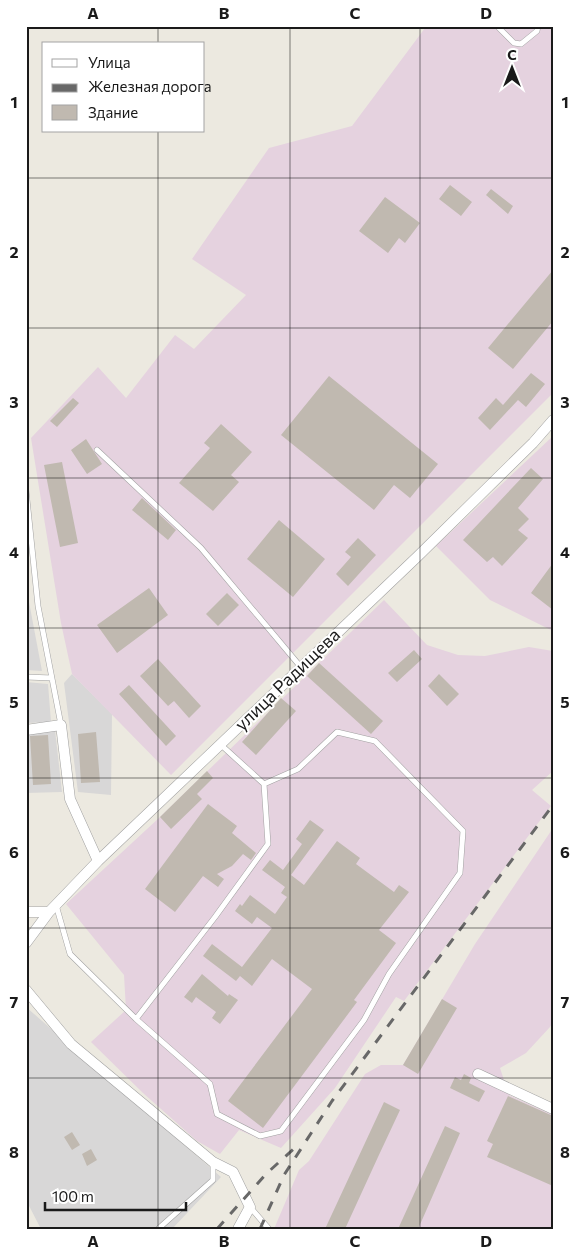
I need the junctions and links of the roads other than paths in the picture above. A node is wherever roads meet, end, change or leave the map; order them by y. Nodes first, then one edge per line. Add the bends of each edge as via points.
1 (497, 26) edge
2 (538, 26) edge
3 (553, 420) edge
4 (97, 450) dead end
5 (26, 490) edge
6 (28, 512) edge
7 (300, 666) junction
8 (26, 677) edge
9 (52, 678) junction
10 (61, 725) junction
11 (26, 730) edge
12 (219, 744) junction
13 (264, 784) junction
14 (98, 861) junction
15 (52, 908) junction
16 (26, 912) edge
17 (26, 943) edge
18 (26, 990) edge
19 (136, 1019) junction
20 (478, 1074) dead end
21 (553, 1109) edge
22 (213, 1162) junction
23 (250, 1207) junction
24 (158, 1229) edge
25 (238, 1229) edge
26 (269, 1229) edge

1 - 2 lane via 514,44 521,44 537,31
3 - 7 street, улица Радищева via 533,443
4 - 7 lane via 202,548
5 - 6 lane
6 - 9 lane via 38,606
7 - 12 street, улица Радищева
8 - 9 lane
9 - 10 lane
10 - 11 street
10 - 14 street via 70,799
12 - 13 lane
12 - 14 street, улица Радищева
13 - 19 lane via 268,844
13 - 19 lane via 298,769 337,732 375,741 463,831 460,873 389,974 364,1020 281,1131 260,1136 217,1114 210,1084
14 - 15 street, улица Радищева
15 - 16 street
15 - 17 street, улица Радищева
15 - 19 lane via 70,954
18 - 22 street via 71,1044
20 - 21 street
22 - 23 street via 233,1172
22 - 24 lane via 212,1180
23 - 25 street
23 - 26 lane

